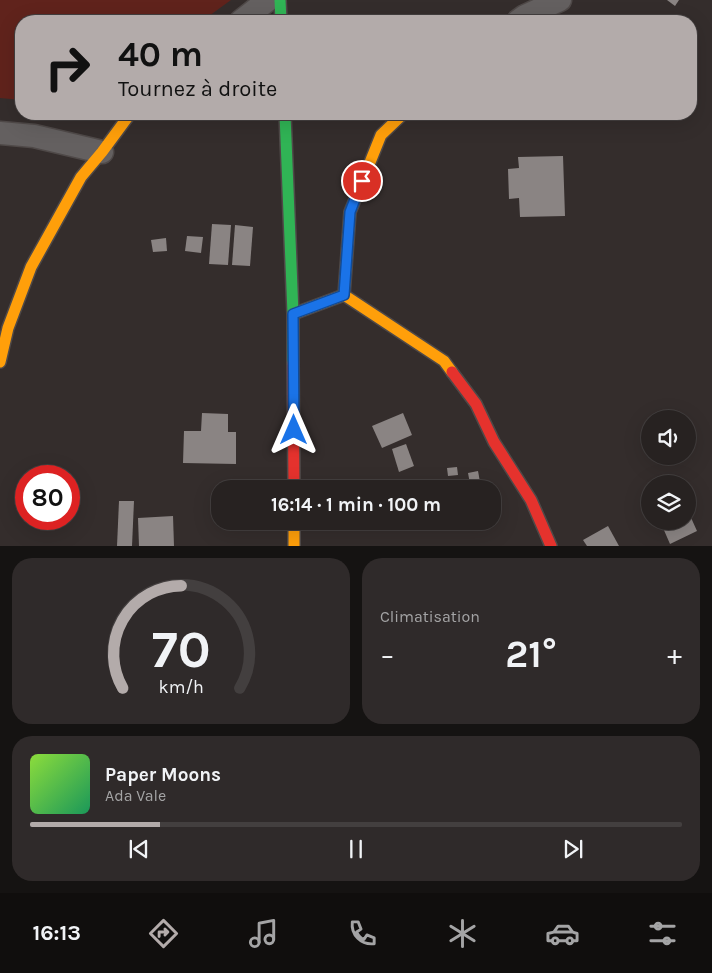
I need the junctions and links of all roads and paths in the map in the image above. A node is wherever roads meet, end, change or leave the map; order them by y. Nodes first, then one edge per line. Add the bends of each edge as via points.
1 (268, 0) edge
2 (280, 0) edge
3 (560, 0) edge
4 (249, 15) edge
5 (281, 15) edge
6 (527, 15) edge
7 (126, 120) edge
8 (285, 120) edge
9 (397, 120) edge
10 (0, 133) edge
11 (102, 152) junction
12 (344, 295) junction
13 (293, 314) junction
14 (0, 362) edge
15 (294, 480) edge
16 (294, 530) edge
17 (294, 546) edge
18 (551, 546) edge

1 - 4 street
2 - 5 main road
3 - 6 street
7 - 11 main road
8 - 13 main road
9 - 12 main road via 381,135 350,212
10 - 11 street via 34,136
11 - 14 main road via 81,177 31,267 8,328
12 - 13 main road
12 - 18 main road via 444,361 476,404 494,442 531,500
13 - 15 main road
16 - 17 main road

